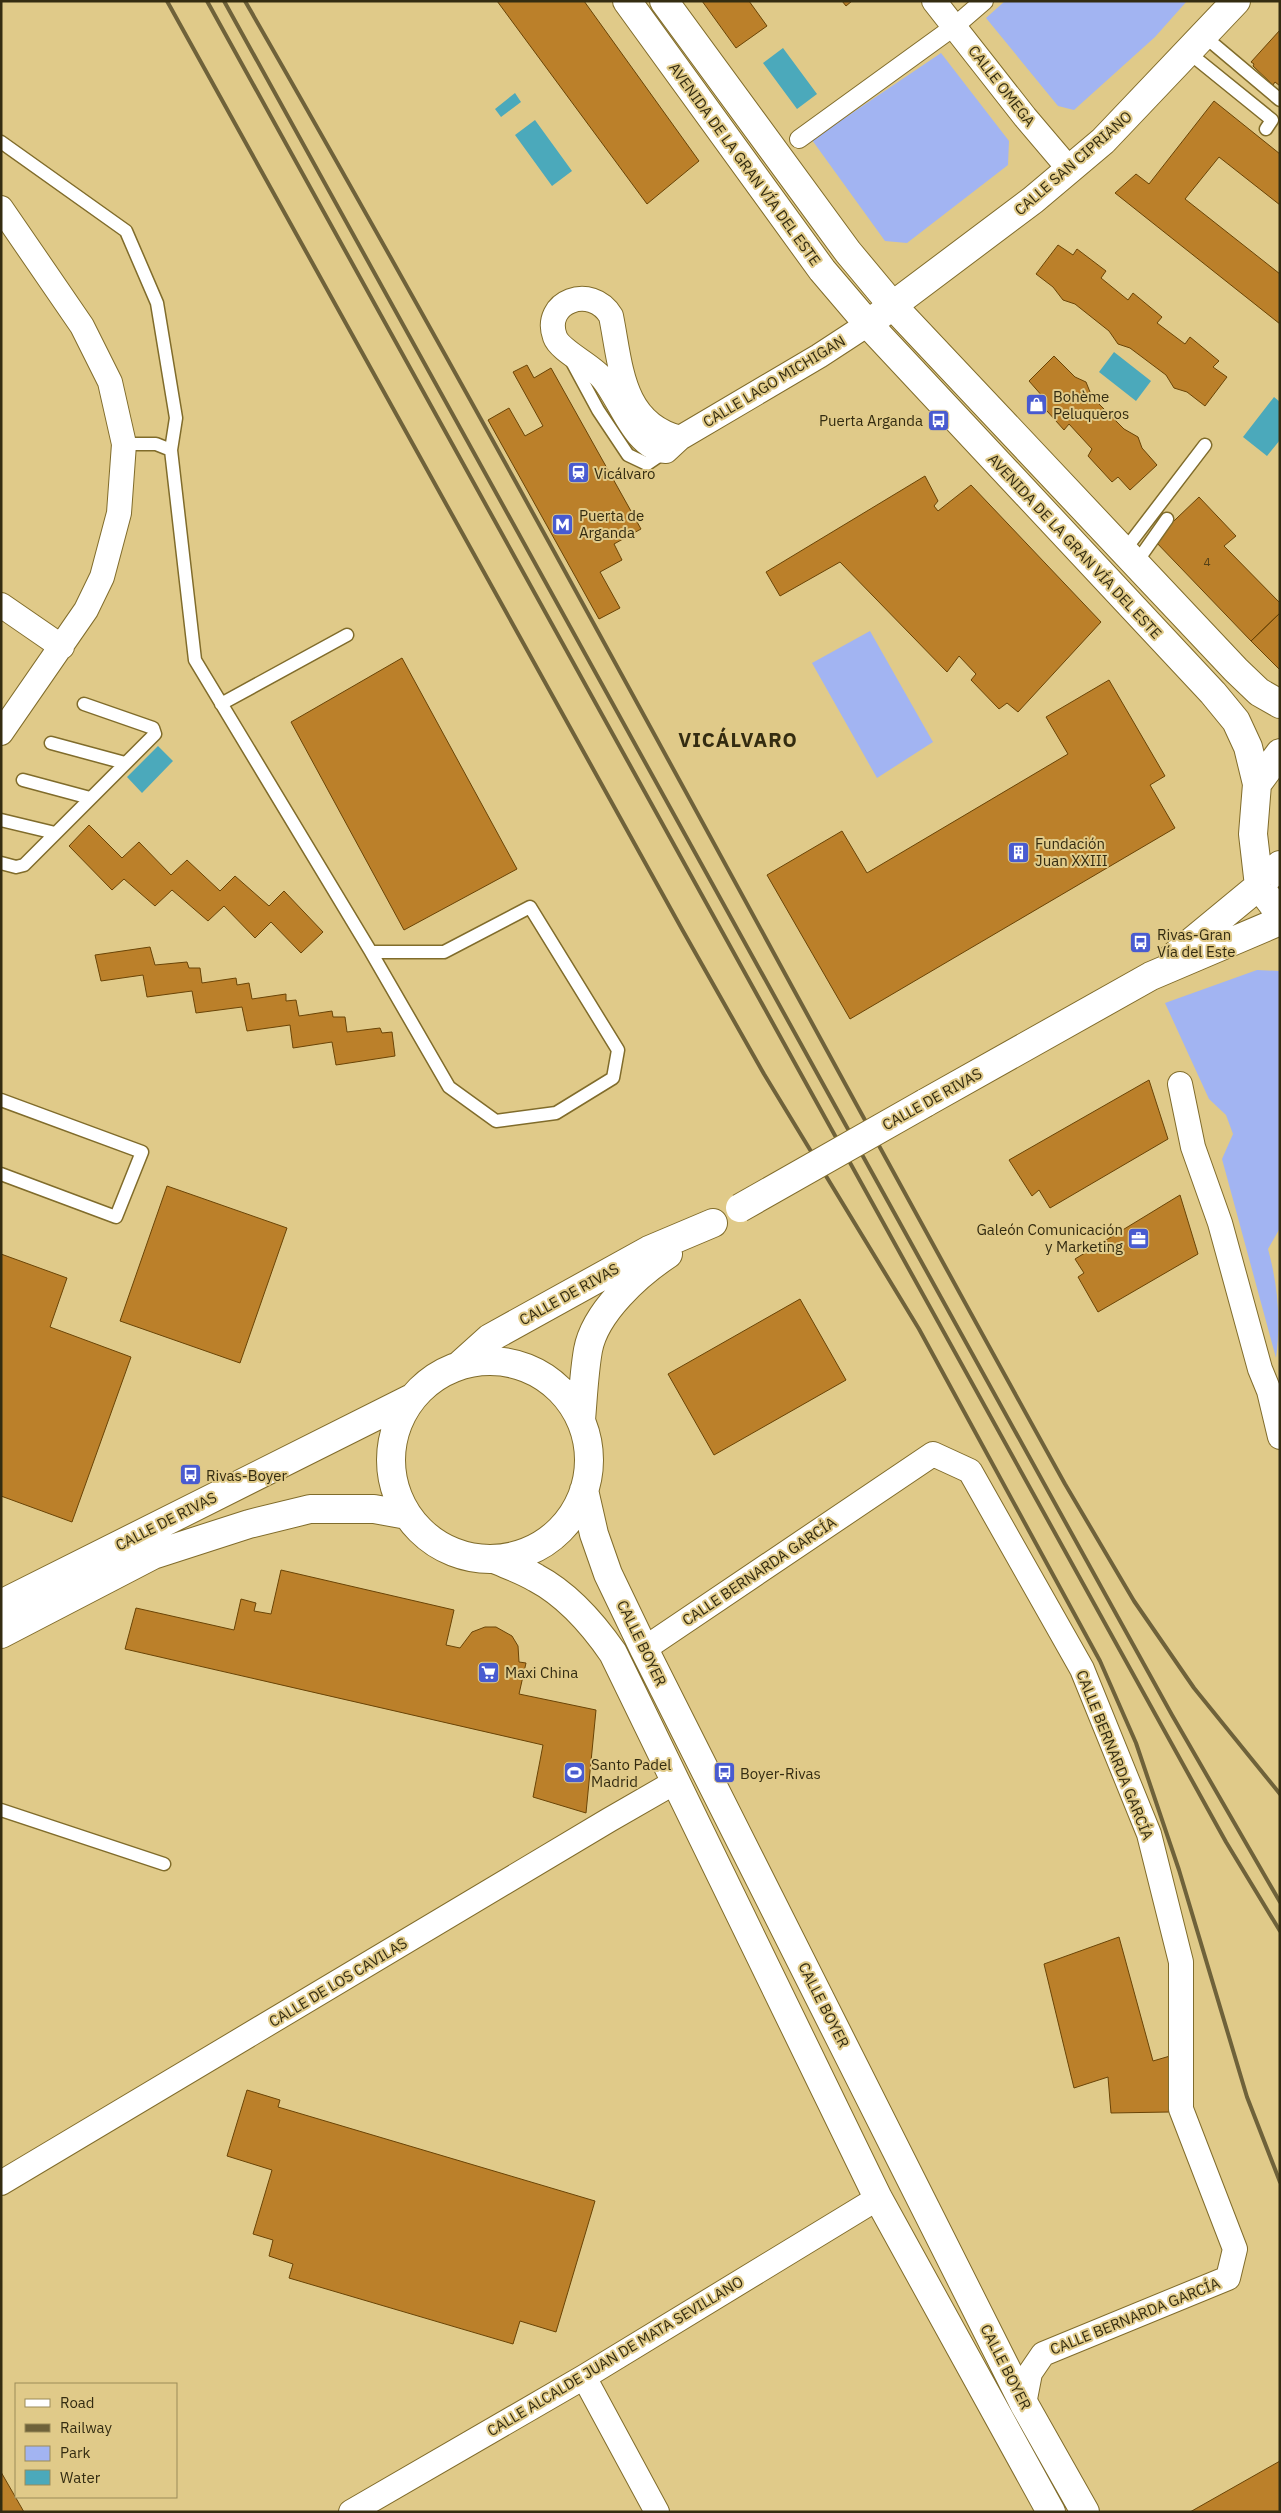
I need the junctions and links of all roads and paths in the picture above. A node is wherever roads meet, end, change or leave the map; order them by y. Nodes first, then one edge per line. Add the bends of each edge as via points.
1 (627, 1) edge
2 (664, 1) edge
3 (934, 1) edge
4 (984, 1) edge
5 (1236, 1) edge
6 (955, 26) junction
7 (1196, 44) junction
8 (1280, 100) edge
9 (1266, 129) dead end
10 (799, 139) dead end
11 (1, 142) edge
12 (1070, 170) junction
13 (1, 208) edge
14 (893, 306) junction
15 (868, 324) junction
16 (124, 444) junction
17 (673, 444) junction
18 (1205, 445) dead end
19 (171, 450) junction
20 (1167, 519) dead end
21 (1130, 557) junction
22 (1, 605) edge
23 (347, 635) dead end
24 (62, 647) junction
25 (84, 704) dead end
26 (221, 704) junction
27 (1280, 704) edge
28 (1, 733) edge
29 (51, 743) dead end
30 (1280, 754) edge
31 (125, 764) junction
32 (23, 780) dead end
33 (1257, 784) junction
34 (90, 798) junction
35 (1, 820) edge
36 (55, 833) junction
37 (1, 863) edge
38 (1280, 865) edge
39 (1259, 886) junction
40 (1280, 914) edge
41 (1280, 921) edge
42 (371, 952) junction
43 (1151, 976) junction
44 (1180, 1084) dead end
45 (1, 1100) edge
46 (1, 1174) edge
47 (713, 1223) junction
48 (460, 1365) junction
49 (1275, 1392) edge
50 (412, 1398) junction
51 (581, 1420) junction
52 (1280, 1436) edge
53 (584, 1490) junction
54 (407, 1515) junction
55 (494, 1559) junction
56 (1, 1604) edge
57 (1, 1634) edge
58 (644, 1649) junction
59 (675, 1782) junction
60 (1, 1810) edge
61 (164, 1864) dead end
62 (1, 2183) edge
63 (878, 2198) junction
64 (584, 2377) junction
65 (1024, 2404) junction
66 (351, 2512) edge
67 (657, 2512) edge
68 (1051, 2512) edge
69 (1085, 2512) edge

1 - 15 main road, AVENIDA DE LA GRAN VÍA DEL ESTE via 822,270
2 - 14 main road, AVENIDA DE LA GRAN VÍA DEL ESTE via 848,252
3 - 6 street, CALLE OMEGA
4 - 6 street
5 - 7 main road, CALLE SAN CIPRIANO
6 - 10 street
6 - 12 street, CALLE OMEGA
7 - 8 lane
7 - 9 lane via 1272,120
7 - 12 main road, CALLE SAN CIPRIANO via 1112,133
11 - 19 lane via 126,231 157,302 176,418
12 - 14 main road, CALLE SAN CIPRIANO
13 - 16 street via 82,326 110,382
14 - 15 main road
14 - 21 main road, AVENIDA DE LA GRAN VÍA DEL ESTE
15 - 17 street, CALLE LAGO MICHIGAN
15 - 33 main road, AVENIDA DE LA GRAN VÍA DEL ESTE via 1214,693 1236,721 1248,747
16 - 19 lane via 156,444
16 - 24 street via 119,513 110,552 86,610
17 - 17 street via 633,402 623,381 610,316 599,302 576,298 560,308 554,318 555,338 604,380 645,443 657,450
18 - 21 lane
19 - 26 lane via 195,660
20 - 21 lane
21 - 27 main road, AVENIDA DE LA GRAN VÍA DEL ESTE via 1258,692
22 - 24 street
23 - 26 lane
24 - 28 street
25 - 31 lane via 153,728 155,734
26 - 42 lane
29 - 31 lane
30 - 33 main road
31 - 34 lane
32 - 34 lane
33 - 39 main road, AVENIDA DE LA GRAN VÍA DEL ESTE via 1253,834
34 - 36 lane
35 - 36 lane
36 - 37 lane via 24,865 16,867
38 - 39 main road, CALLE DE RIVAS
39 - 40 main road
39 - 43 main road, CALLE DE RIVAS
41 - 43 main road, CALLE DE RIVAS
42 - 42 lane via 449,1086 496,1121 556,1113 613,1078 618,1050 530,907 444,952
43 - 47 main road, CALLE DE RIVAS, bridge
44 - 49 street via 1193,1147 1220,1222 1260,1369
45 - 46 lane via 142,1152 116,1217
47 - 48 main road, CALLE DE RIVAS via 649,1250 490,1338
47 - 51 main road, CALLE DE RIVAS via 656,1262 606,1309 588,1348
48 - 50 main road via 434,1378
48 - 51 main road via 496,1360 531,1370 560,1390
49 - 52 street
50 - 54 main road via 397,1425 391,1456 394,1486
50 - 56 main road, CALLE DE RIVAS
51 - 53 main road via 589,1454
53 - 55 main road via 572,1515 554,1536 530,1551
53 - 58 main road, CALLE BOYER via 608,1574
54 - 55 main road via 444,1548 477,1558
54 - 57 main road, CALLE DE RIVAS via 374,1509 310,1509 249,1524 153,1555
55 - 59 main road, CALLE BOYER via 537,1578 569,1601 596,1628 613,1653
58 - 65 main road, CALLE BOYER
58 - 65 street, CALLE BERNARDA GARCÍA via 932,1454 970,1471 1082,1669 1149,1834 1181,1962 1181,2109 1235,2249 1228,2278 1043,2354 1030,2373
59 - 62 street, CALLE DE LOS CAVILAS
59 - 63 main road, CALLE BOYER
60 - 61 lane
63 - 64 street, CALLE ALCALDE JUAN DE MATA SEVILLANO
63 - 68 main road, CALLE BOYER
64 - 66 street, CALLE ALCALDE JUAN DE MATA SEVILLANO
64 - 67 street
65 - 69 main road, CALLE BOYER

